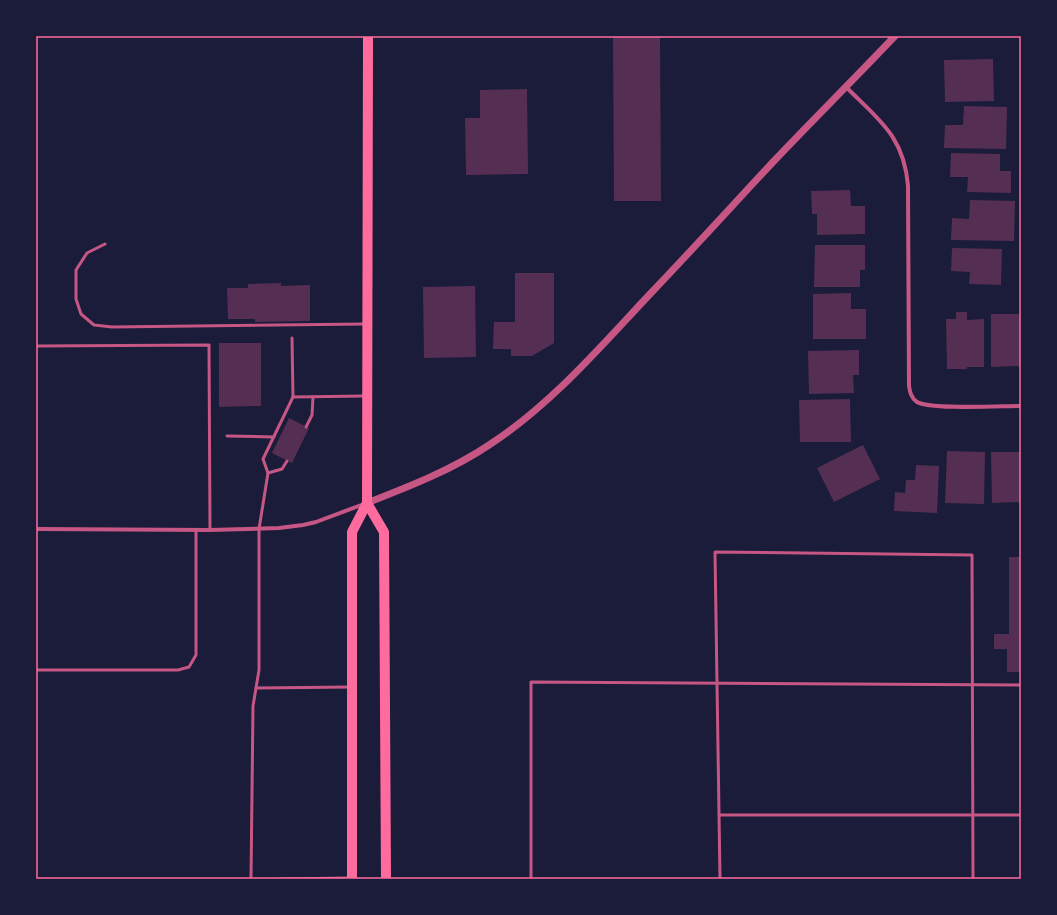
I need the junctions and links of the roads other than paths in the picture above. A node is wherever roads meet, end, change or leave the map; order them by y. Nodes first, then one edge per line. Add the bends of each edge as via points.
1 (368, 36) edge
2 (895, 36) edge
3 (846, 87) junction
4 (105, 244) dead end
5 (367, 324) junction
6 (292, 338) dead end
7 (36, 346) edge
8 (367, 396) junction
9 (293, 397) junction
10 (313, 397) junction
11 (1021, 406) edge
12 (306, 427) dead end
13 (227, 436) dead end
14 (274, 437) junction
15 (287, 461) dead end
16 (268, 473) junction
17 (367, 504) junction
18 (36, 529) edge
19 (259, 529) junction
20 (196, 530) junction
21 (210, 530) junction
22 (36, 670) edge
23 (717, 683) junction
24 (972, 685) junction
25 (1021, 686) edge
26 (351, 687) junction
27 (256, 688) junction
28 (719, 815) junction
29 (972, 815) junction
30 (1021, 815) edge
31 (251, 879) edge
32 (280, 879) edge
33 (352, 879) edge
34 (386, 879) edge
35 (532, 879) edge
36 (720, 879) edge
37 (972, 879) edge

1 - 5 main road
2 - 3 street
3 - 11 street via 890,132 905,165 908,186 911,395 915,401 930,406
3 - 17 street via 541,406 473,455 424,480
4 - 5 lane via 87,253 76,270 76,299 81,314 94,325
5 - 8 main road
6 - 9 lane
7 - 21 lane via 208,345
8 - 10 lane
8 - 17 main road
9 - 10 lane
9 - 14 lane
10 - 12 lane via 312,415
13 - 14 lane
14 - 16 lane via 263,459
15 - 16 lane via 282,469
16 - 19 lane
17 - 19 street via 303,525
17 - 26 main road via 352,532
17 - 34 main road via 384,532
18 - 20 street
19 - 21 street
19 - 27 lane via 259,670
20 - 21 street
20 - 22 lane via 196,654 189,667 178,670
23 - 24 lane
23 - 24 lane via 715,552 723,552 972,554
23 - 28 lane
23 - 35 lane via 531,682
24 - 25 lane
24 - 29 lane
26 - 27 lane
26 - 33 main road
27 - 31 lane via 253,706
28 - 29 lane
28 - 36 lane
29 - 30 lane
29 - 37 lane
32 - 33 lane

